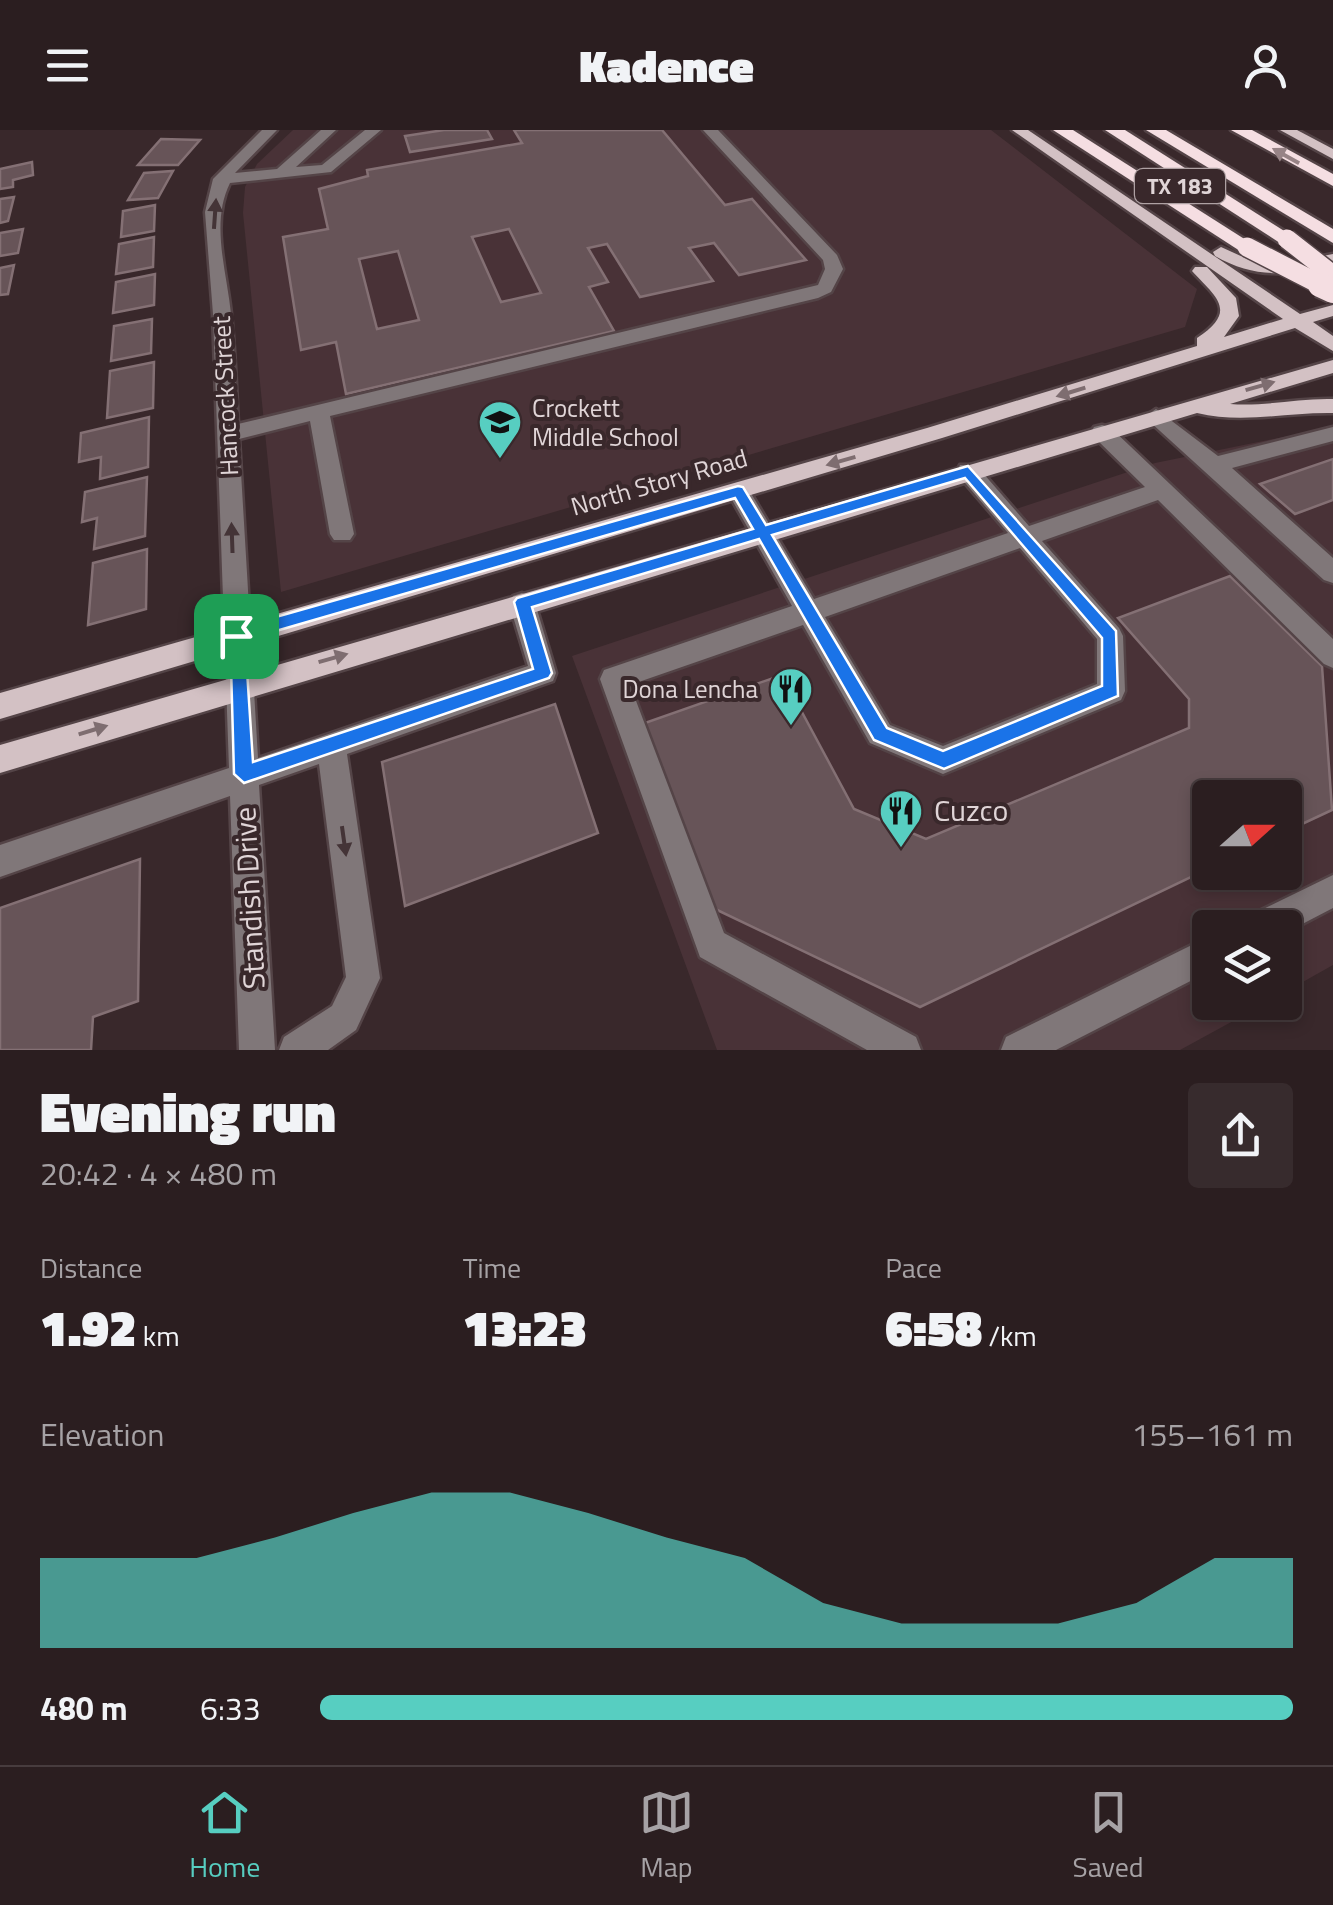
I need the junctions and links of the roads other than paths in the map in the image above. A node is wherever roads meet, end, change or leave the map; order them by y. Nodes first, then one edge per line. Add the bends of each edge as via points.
1 (270, 130) edge
2 (328, 130) edge
3 (374, 130) edge
4 (710, 130) edge
5 (1061, 130) edge
6 (1092, 130) edge
7 (1114, 130) edge
8 (1154, 130) edge
9 (1176, 130) edge
10 (1240, 130) edge
11 (1287, 130) edge
12 (1306, 130) edge
13 (1026, 135) edge
14 (1333, 144) edge
15 (1333, 154) edge
16 (279, 175) junction
17 (220, 179) junction
18 (1333, 181) edge
19 (1330, 230) edge
20 (1267, 243) junction
21 (1333, 259) edge
22 (1333, 275) edge
23 (1333, 288) edge
24 (1333, 310) edge
25 (1296, 320) junction
26 (1333, 345) edge
27 (1165, 364) junction
28 (1333, 366) edge
29 (1333, 406) edge
30 (1188, 407) junction
31 (319, 412) junction
32 (1156, 416) junction
33 (1102, 432) junction
34 (228, 434) junction
35 (1333, 434) edge
36 (1214, 465) junction
37 (968, 472) junction
38 (1162, 490) junction
39 (738, 491) junction
40 (762, 532) junction
41 (342, 534) dead end
42 (1024, 537) junction
43 (1333, 573) edge
44 (522, 602) junction
45 (809, 612) junction
46 (236, 636) junction
47 (1333, 656) edge
48 (239, 686) junction
49 (0, 706) edge
50 (332, 745) junction
51 (0, 758) edge
52 (244, 774) junction
53 (0, 861) edge
54 (1333, 891) edge
55 (1296, 910) edge
56 (1192, 962) edge
57 (257, 1050) edge
58 (297, 1050) edge
59 (904, 1050) edge
60 (1019, 1050) edge

1 - 17 street
2 - 16 street
3 - 16 street via 326,168
4 - 31 street via 831,259 834,269 824,288
5 - 20 highway
6 - 20 highway, TX 183
7 - 20 highway
8 - 19 highway
9 - 19 highway
18 -> 10 highway
11 - 15 main road
12 - 14 main road
13 - 21 main road via 1072,155 1237,263 1282,273
13 - 25 main road
13 - 27 main road via 1049,161 1221,286 1229,300 1228,324
16 - 17 street
34 -> 17 street, Hancock Street via 212,213
20 - 22 highway, bridge
20 - 23 highway, bridge
24 - 25 main road, North Story Road
25 - 26 main road
25 - 27 main road, North Story Road
27 -> 39 main road, North Story Road
30 -> 28 main road
29 - 30 main road via 1253,413
30 - 32 main road
31 - 34 street
31 - 41 street
32 - 33 main road
32 - 36 street
33 - 37 main road
33 - 38 street
46 -> 34 street, Hancock Street
35 - 36 street
36 - 43 street
37 - 40 main road
37 - 42 street
38 - 42 street
38 - 47 street
39 - 40 street
39 - 46 main road, North Story Road
40 - 44 main road
40 - 45 street
42 - 45 street
42 - 45 street via 1110,636 1111,690 944,760 880,734
48 -> 44 main road
44 - 50 street via 543,673
45 - 59 street via 614,679 712,945
46 - 48 street, Hancock Street
46 - 49 main road, North Story Road
51 -> 48 main road
48 - 52 street, Standish Drive
50 - 52 street
50 -> 58 street via 363,978 344,1018
52 - 53 street
52 - 57 street, Standish Drive
54 - 55 street
56 - 60 street

